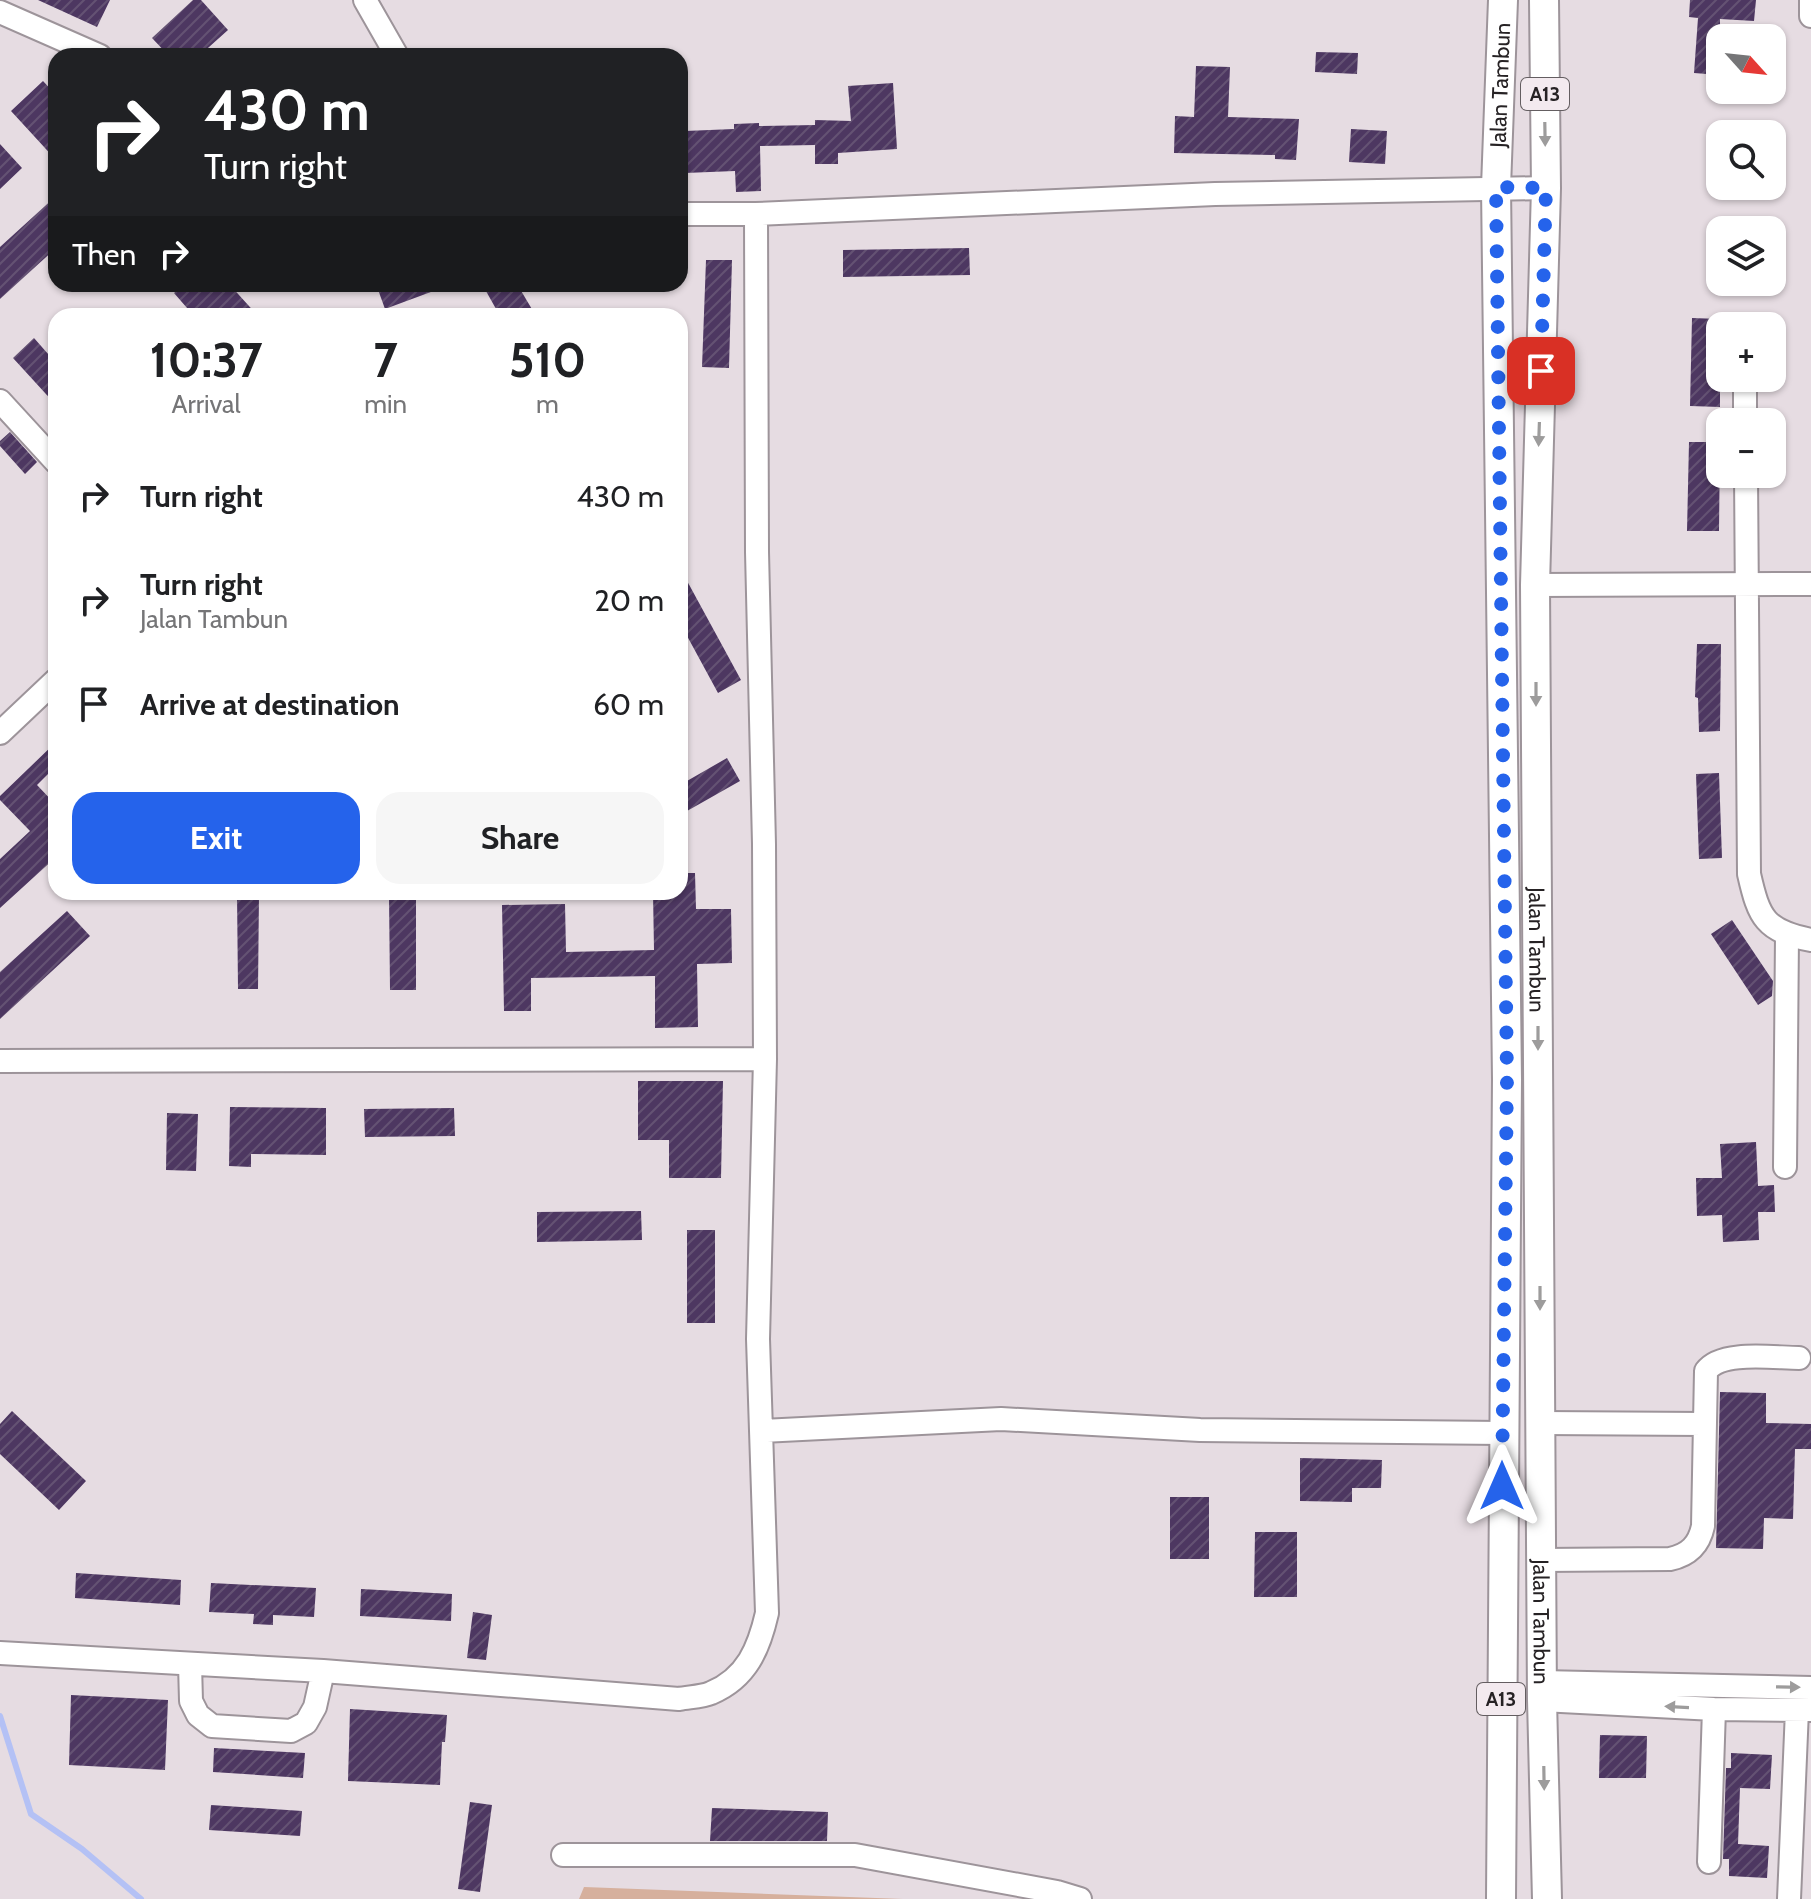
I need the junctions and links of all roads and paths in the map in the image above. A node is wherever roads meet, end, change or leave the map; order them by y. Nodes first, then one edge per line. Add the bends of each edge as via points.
1 (365, 0) edge
2 (1503, 0) edge
3 (1544, 0) edge
4 (1811, 0) edge
5 (0, 12) edge
6 (1811, 16) edge
7 (82, 48) edge
8 (392, 48) edge
9 (1496, 187) junction
10 (1546, 188) junction
11 (688, 214) edge
12 (756, 214) junction
13 (0, 401) edge
14 (48, 453) edge
15 (1746, 488) edge
16 (1811, 584) edge
17 (1535, 585) junction
18 (1748, 585) junction
19 (48, 688) edge
20 (0, 733) edge
21 (1787, 935) junction
22 (1811, 940) edge
23 (765, 1059) junction
24 (0, 1061) edge
25 (1785, 1167) dead end
26 (1799, 1358) dead end
27 (1541, 1423) junction
28 (1704, 1424) junction
29 (762, 1431) junction
30 (1503, 1433) junction
31 (1502, 1540) junction
32 (1542, 1560) junction
33 (0, 1653) edge
34 (190, 1664) junction
35 (323, 1671) junction
36 (1811, 1688) edge
37 (1540, 1691) junction
38 (1714, 1709) junction
39 (1804, 1710) edge
40 (563, 1855) dead end
41 (1501, 1859) junction
42 (1709, 1862) dead end
43 (1080, 1899) edge
44 (1501, 1899) edge
45 (1547, 1899) edge
46 (1789, 1899) edge

1 - 8 street
2 - 9 main road, Jalan Tambun / A13
3 -> 10 main road, Jalan Tambun / A13
4 - 6 street
5 - 7 street
9 - 10 street
9 - 12 street
9 - 30 main road, Jalan Tambun / A13 via 1507,1079
10 -> 17 main road, Jalan Tambun / A13
11 - 12 street
12 - 23 street
13 - 14 street
15 - 18 street
16 - 18 street
17 - 18 street
17 -> 27 main road, Jalan Tambun / A13
18 - 21 street via 1749,874 1757,908
19 - 20 street
21 - 22 street
21 - 25 street
23 - 24 street
23 - 29 street via 758,1339
26 - 28 street via 1726,1358 1711,1364 1705,1379
27 - 28 street
27 - 32 main road, Jalan Tambun / A13
28 - 32 street via 1703,1526 1689,1552 1670,1559
29 - 30 street via 1001,1419 1200,1430
29 - 35 street via 767,1613 759,1645 742,1672 711,1693 679,1699
30 - 31 main road, Jalan Tambun / A13
31 - 37 main road via 1514,1580 1519,1649
31 - 41 main road, Jalan Tambun / A13
32 - 37 main road, Jalan Tambun / A13
33 - 34 street
34 - 35 street
34 - 35 street via 191,1701 212,1726 291,1731 306,1723 315,1707
37 -> 36 street
38 -> 37 street
37 - 41 main road via 1518,1731 1515,1817
37 -> 45 main road, Jalan Tambun / A13
38 - 39 street
38 - 42 street
39 - 46 street
40 - 43 street via 855,1855
41 - 44 main road, Jalan Tambun / A13

